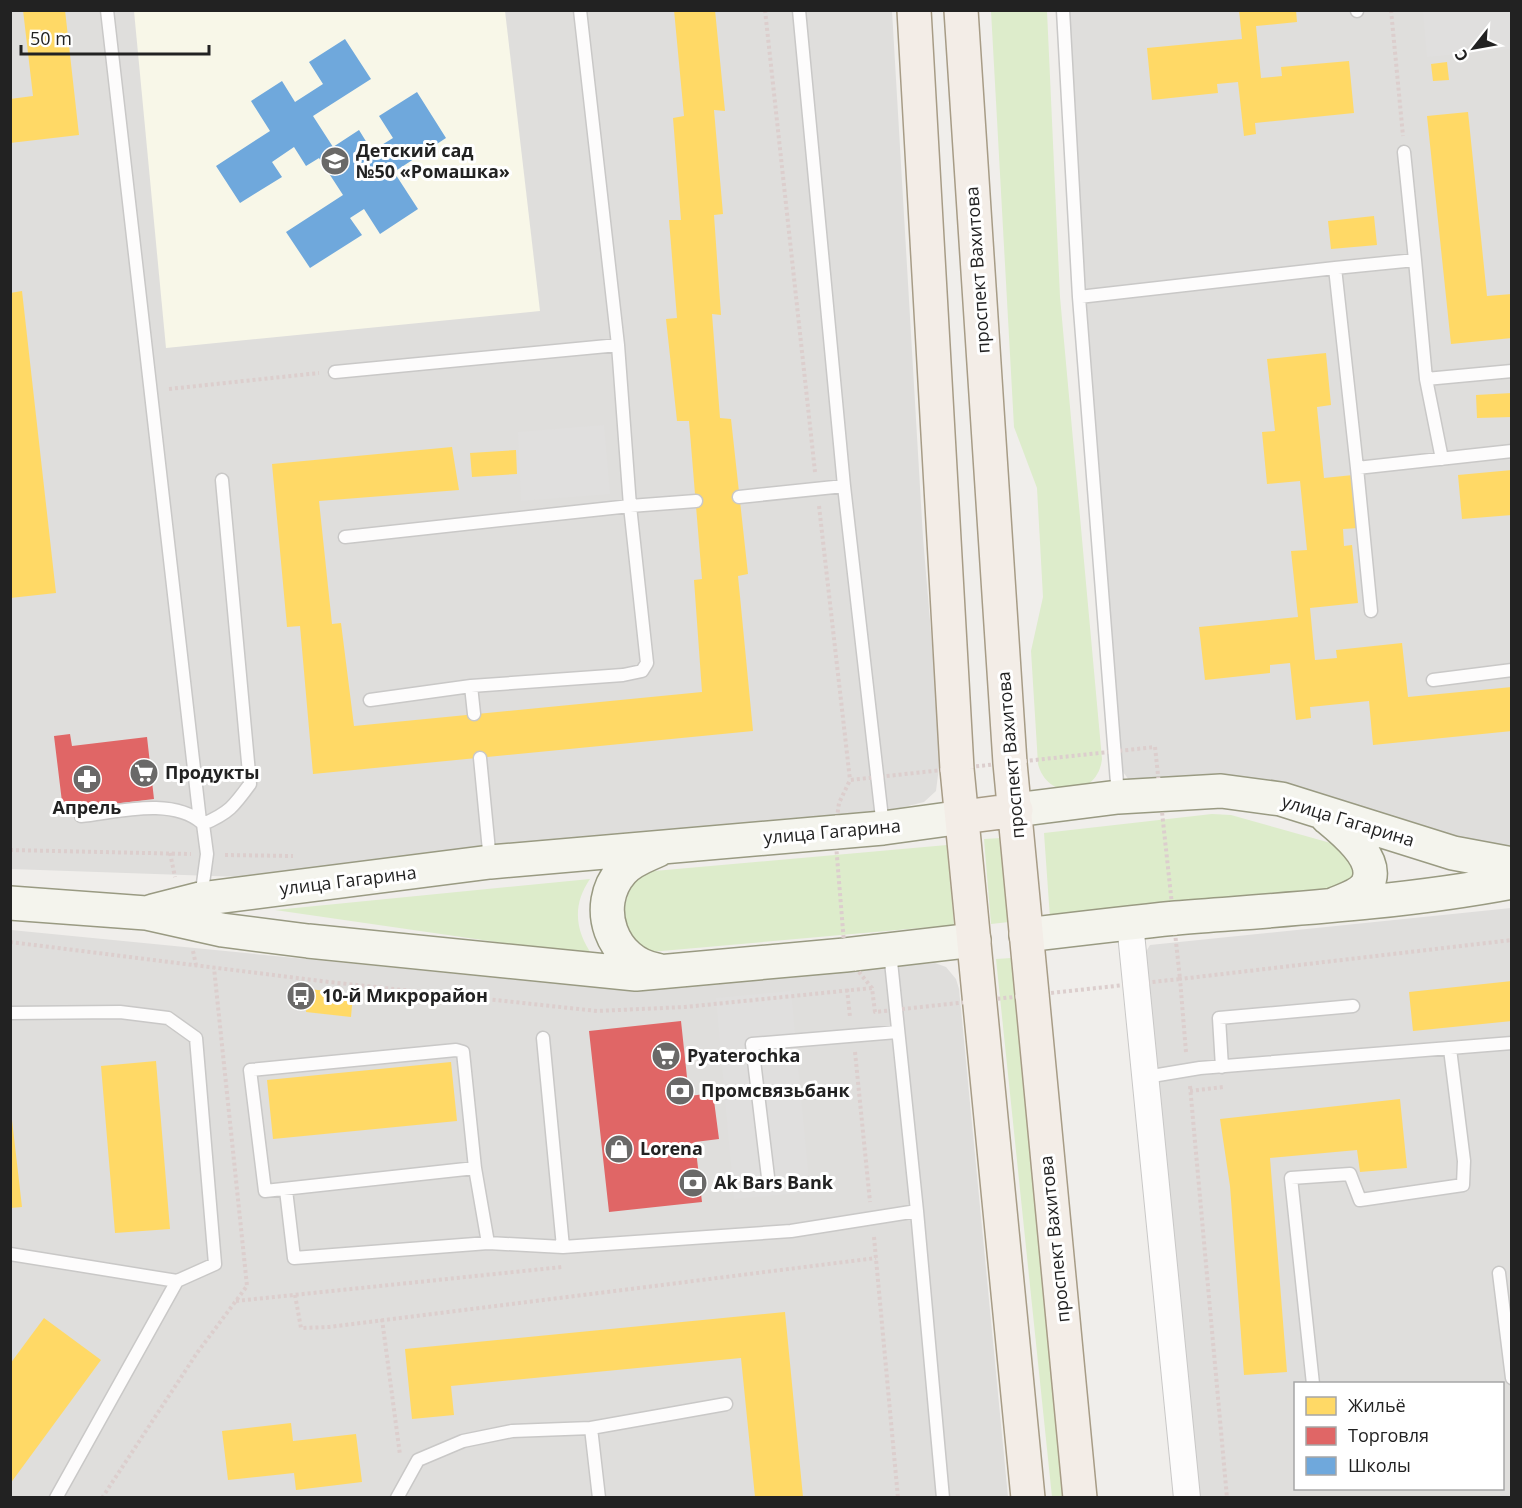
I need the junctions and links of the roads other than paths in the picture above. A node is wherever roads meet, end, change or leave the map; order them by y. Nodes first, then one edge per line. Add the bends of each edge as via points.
1 (107, 10) edge
2 (580, 10) edge
3 (799, 10) edge
4 (914, 10) edge
5 (961, 10) edge
6 (1063, 10) edge
7 (1404, 152) road end
8 (1415, 260) junction
9 (1335, 268) junction
10 (1078, 297) junction
11 (618, 345) junction
12 (1512, 371) edge
13 (334, 372) road end
14 (1426, 380) junction
15 (1512, 451) edge
16 (1442, 459) junction
17 (1357, 468) junction
18 (222, 480) dead end
19 (844, 486) junction
20 (739, 497) dead end
21 (696, 501) dead end
22 (630, 506) junction
23 (345, 537) dead end
24 (1371, 611) dead end
25 (1512, 670) edge
26 (1433, 680) dead end
27 (471, 687) junction
28 (370, 700) dead end
29 (474, 714) dead end
30 (480, 758) dead end
31 (1118, 797) junction
32 (1016, 810) junction
33 (1317, 810) junction
34 (81, 816) dead end
35 (963, 817) junction
36 (202, 823) junction
37 (883, 828) junction
38 (665, 846) junction
39 (490, 862) junction
40 (1512, 864) edge
41 (1512, 882) edge
42 (201, 900) junction
43 (10, 903) edge
44 (1333, 905) junction
45 (146, 913) junction
46 (1130, 923) junction
47 (1026, 935) junction
48 (974, 940) junction
49 (890, 951) junction
50 (679, 971) junction
51 (1353, 1006) dead end
52 (10, 1013) edge
53 (897, 1032) junction
54 (543, 1038) dead end
55 (1512, 1043) edge
56 (1449, 1049) junction
57 (1222, 1066) junction
58 (1146, 1077) junction
59 (475, 1168) junction
60 (768, 1177) dead end
61 (286, 1190) junction
62 (918, 1211) junction
63 (488, 1243) junction
64 (563, 1247) junction
65 (10, 1254) edge
66 (1499, 1273) dead end
67 (177, 1281) junction
68 (1512, 1378) edge
69 (1313, 1382) edge
70 (726, 1404) dead end
71 (591, 1428) junction
72 (56, 1497) edge
73 (397, 1497) edge
74 (599, 1497) edge
75 (943, 1497) edge
76 (1028, 1497) edge
77 (1080, 1497) edge
78 (1187, 1497) edge

1 - 36 lane
2 - 11 lane
3 - 19 lane
4 - 35 main road via 957,769
5 - 32 main road, проспект Вахитова
6 - 10 lane
7 - 8 lane
8 - 9 lane
8 - 14 lane
9 - 10 lane
9 - 17 lane
10 - 31 lane
11 - 13 lane
11 - 22 lane
12 - 14 lane
14 - 16 lane
15 - 16 lane
16 - 17 lane
17 - 24 lane
18 - 36 lane via 250,784 223,816
19 - 20 lane
19 - 37 lane
21 - 22 lane
22 - 23 lane
22 - 27 lane via 647,663 642,671
25 - 26 lane
27 - 28 lane
27 - 29 lane
30 - 39 lane
31 - 32 main road, улица Гагарина
31 - 33 main road, улица Гагарина via 1221,791 1281,799
32 - 35 main road, улица Гагарина
32 - 47 main road, проспект Вахитова
33 - 40 main road, улица Гагарина via 1453,853
33 - 44 main road via 1357,844 1370,873 1361,892
34 - 36 lane via 160,808 190,813
35 - 37 main road, улица Гагарина
35 - 48 main road
36 - 42 lane via 207,854
37 - 38 main road, улица Гагарина
38 - 39 main road, улица Гагарина
38 - 50 main road via 639,858 620,873 609,894 607,918 614,940 629,959 649,969
39 - 42 main road, улица Гагарина
41 - 44 main road, улица Гагарина
42 - 45 main road, улица Гагарина
43 - 45 main road, улица Гагарина
44 - 46 main road, улица Гагарина
45 - 50 main road, улица Гагарина via 222,930 308,941 636,974
46 - 47 main road, улица Гагарина
46 - 58 street
47 - 48 main road, улица Гагарина
47 - 77 main road, проспект Вахитова
48 - 49 main road, улица Гагарина
48 - 76 main road
49 - 50 main road, улица Гагарина
49 - 53 lane
51 - 57 lane via 1219,1018
52 - 67 lane via 120,1012 168,1018 196,1038 215,1264
53 - 60 lane via 752,1044
53 - 62 lane
54 - 64 lane
55 - 56 lane
56 - 57 lane
56 - 69 lane via 1464,1161 1463,1185 1360,1200 1350,1174 1291,1178
57 - 58 lane
58 - 78 street
59 - 61 lane
59 - 61 lane via 463,1052 250,1070 265,1191
59 - 63 lane
61 - 63 lane via 294,1258
62 - 64 lane via 791,1231
62 - 75 lane
63 - 64 lane
65 - 67 lane
66 - 68 lane
67 - 72 lane
70 - 71 lane
71 - 73 lane via 512,1431 463,1441 418,1460
71 - 74 lane

